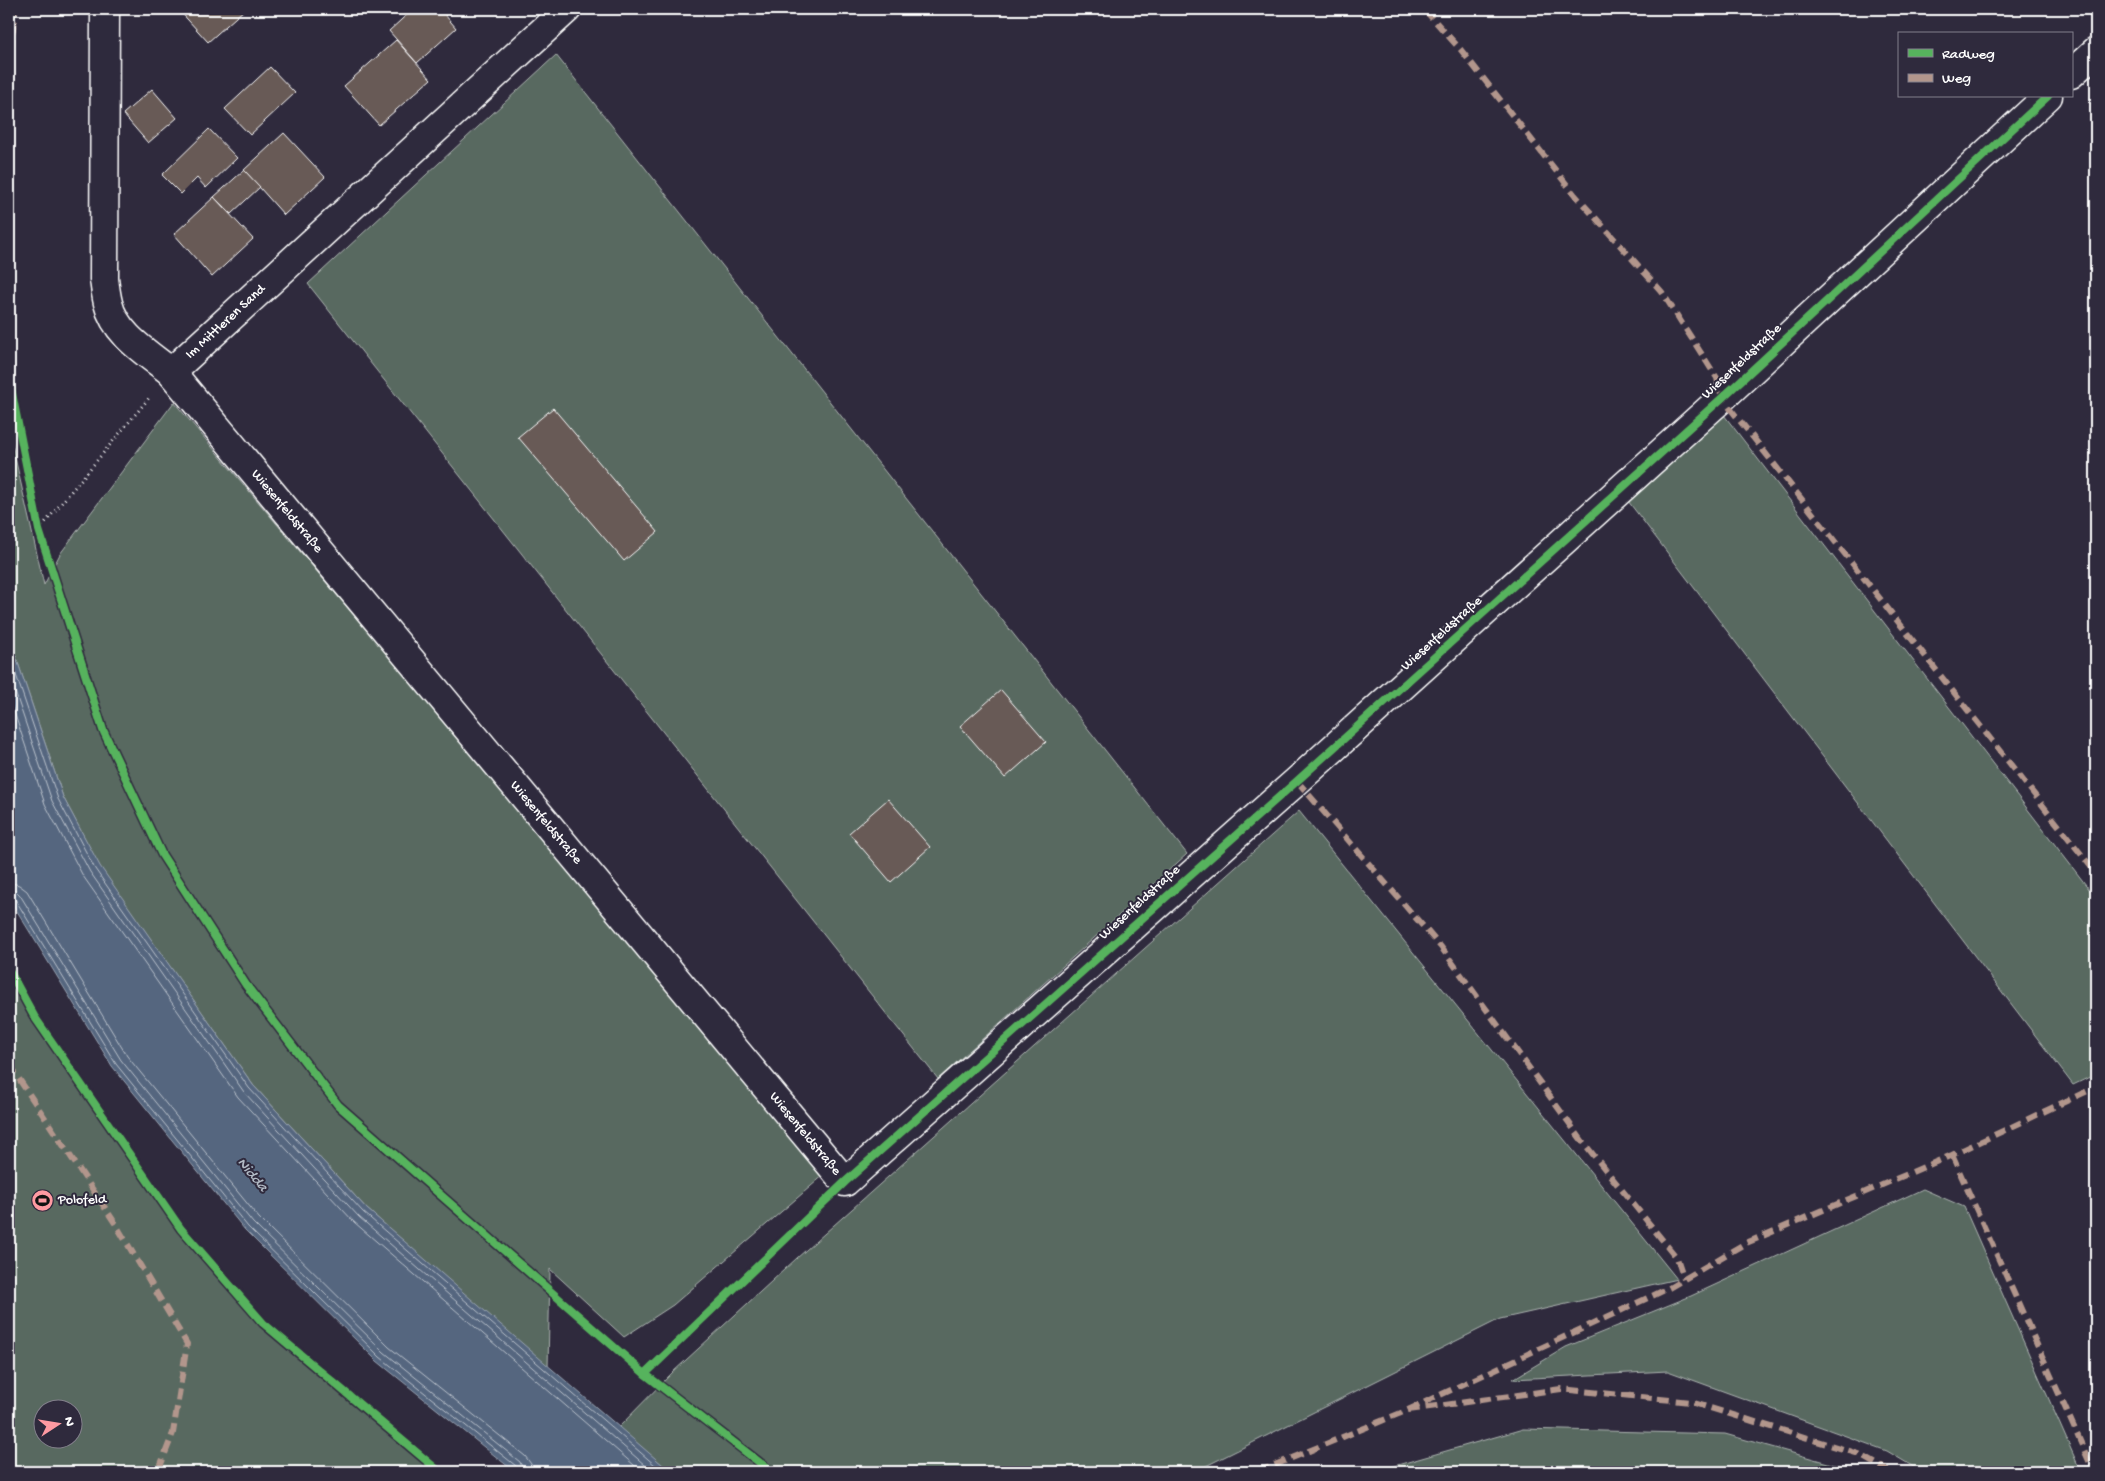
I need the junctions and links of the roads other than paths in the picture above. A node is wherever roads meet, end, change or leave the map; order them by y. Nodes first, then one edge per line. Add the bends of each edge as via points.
1 (105, 9) edge
2 (567, 9) edge
3 (2096, 51) edge
4 (2072, 73) edge
5 (2046, 98) edge
6 (171, 372) junction

1 - 6 street via 104,279 108,304 118,325 132,341
2 - 6 street, Im Mittleren Sand
3 - 4 street
5 - 6 street, Wiesenfeldstraße via 1722,398 845,1182

